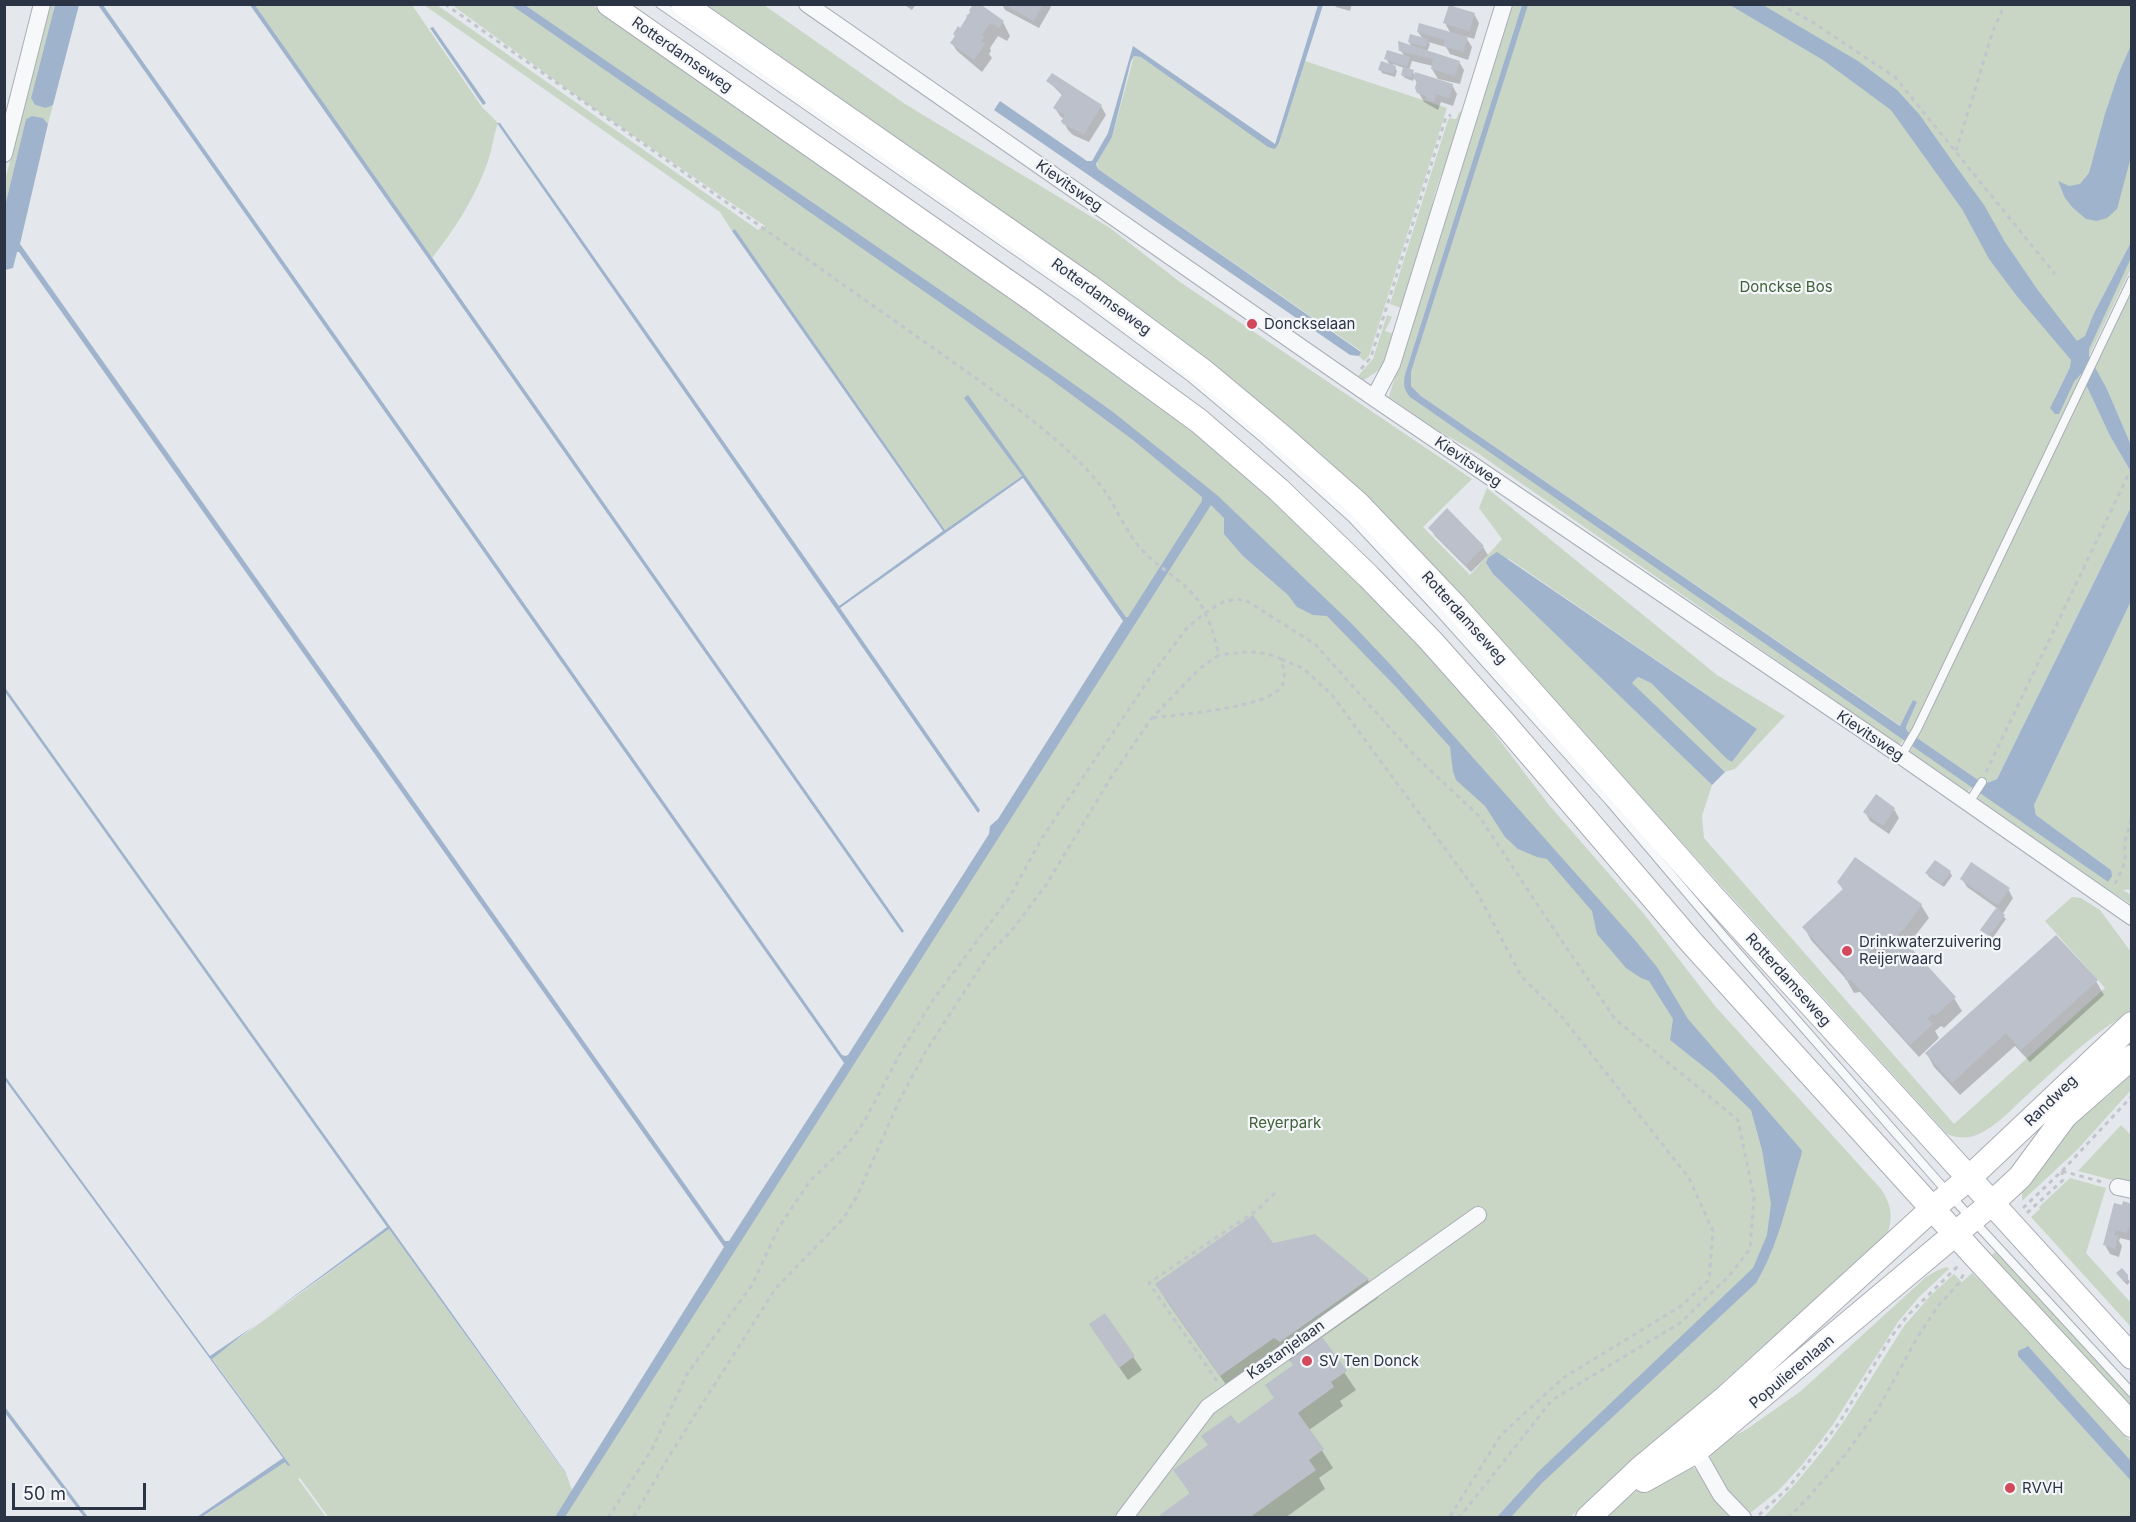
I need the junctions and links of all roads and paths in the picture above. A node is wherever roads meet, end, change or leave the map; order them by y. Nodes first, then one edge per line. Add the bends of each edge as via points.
1 (42, 4) edge
2 (445, 4) edge
3 (609, 4) edge
4 (660, 4) edge
5 (682, 4) edge
6 (807, 4) edge
7 (1504, 4) edge
8 (1780, 4) edge
9 (2005, 4) edge
10 (826, 10) edge
11 (1456, 112) dead end
12 (1956, 151) junction
13 (4, 154) edge
14 (2055, 274) dead end
15 (2132, 280) edge
16 (1351, 382) junction
17 (1374, 398) junction
18 (2132, 467) edge
19 (1206, 612) junction
20 (1219, 655) junction
21 (1281, 659) junction
22 (1151, 719) junction
23 (1904, 751) junction
24 (1982, 780) joint
25 (1972, 798) junction
26 (2132, 817) edge
27 (2105, 897) junction
28 (2132, 917) edge
29 (2132, 1024) edge
30 (2132, 1057) edge
31 (2132, 1096) edge
32 (2062, 1171) junction
33 (1969, 1178) junction
34 (2125, 1189) edge
35 (1275, 1193) dead end
36 (1941, 1201) junction
37 (1992, 1203) junction
38 (1478, 1215) dead end
39 (2011, 1224) junction
40 (1964, 1227) junction
41 (1975, 1257) junction
42 (2132, 1357) edge
43 (1225, 1393) junction
44 (2132, 1393) edge
45 (2132, 1425) edge
46 (1696, 1451) junction
47 (1617, 1492) junction
48 (608, 1518) edge
49 (633, 1518) edge
50 (1124, 1518) edge
51 (1449, 1518) edge
52 (1459, 1518) edge
53 (1588, 1518) edge
54 (1743, 1518) edge
55 (1755, 1518) edge
56 (1788, 1518) edge

1 - 13 street
2 - 19 path via 1041,428 1080,461 1137,544
3 - 36 main road, Rotterdamseweg via 1032,298 1199,421 1279,490 1431,641 1692,943
4 - 36 lane, Rotterdamseweg via 1085,299 1190,377 1352,518 1610,802
5 - 33 main road, Rotterdamseweg via 1088,286 1203,372 1358,504 1455,606 1705,889
6 - 10 street, Kievitsweg
7 - 17 street via 1392,364
8 - 12 path via 1896,77
9 - 12 path
10 - 16 street, Kievitsweg
11 - 16 path via 1446,117 1371,357
12 - 14 path
15 - 23 lane
16 - 17 street, Kievitsweg
17 - 23 street, Kievitsweg
18 - 24 path
19 - 20 path
19 - 48 path via 1186,628 1156,669 1042,838 1009,898 933,1000 864,1122 848,1144 810,1180 779,1227 752,1285 687,1374 652,1449
19 - 52 path via 1223,602 1247,601 1315,644 1415,756 1479,816 1615,1019 1738,1120 1754,1197 1750,1249 1730,1276 1680,1323 1552,1400
20 - 21 path via 1244,651
20 - 22 path via 1199,669
21 - 22 path via 1285,672 1282,685 1271,697 1245,705
21 - 51 path via 1304,669 1332,695 1477,892 1521,976 1562,1017 1689,1178 1713,1231 1709,1280 1681,1306 1563,1378 1501,1435
22 - 49 path via 1046,885 988,955 926,1051 843,1219 776,1288
23 - 25 street, Kievitsweg
24 - 25 lane
25 - 27 street, Kievitsweg
26 - 27 path via 2125,841 2125,862
27 - 28 street, Kievitsweg
29 - 33 main road, Randweg
30 - 37 main road, Randweg via 2065,1116 2019,1177
31 - 32 path
32 - 34 path
32 - 39 path
32 - 39 path via 2063,1180
33 - 36 main road, Randweg
33 - 37 main road, Rotterdamseweg
35 - 43 path via 1257,1210 1149,1283
36 - 40 main road, Rotterdamseweg
36 - 47 main road, Populierenlaan
37 - 39 main road, Rotterdamseweg
37 - 40 main road, Randweg
38 - 43 street, Kastanjelaan
39 - 42 main road, Rotterdamseweg
40 - 41 main road, Rotterdamseweg
40 - 44 lane, Rotterdamseweg
40 - 46 main road, Populierenlaan
41 - 45 main road, Rotterdamseweg
41 - 55 path via 1950,1272 1908,1315 1839,1423 1788,1488
41 - 56 path via 1917,1338 1878,1409 1845,1455
43 - 50 street, Kastanjelaan via 1208,1407
46 - 47 main road, Populierenlaan
46 - 54 street via 1721,1495
47 - 53 main road, Populierenlaan

